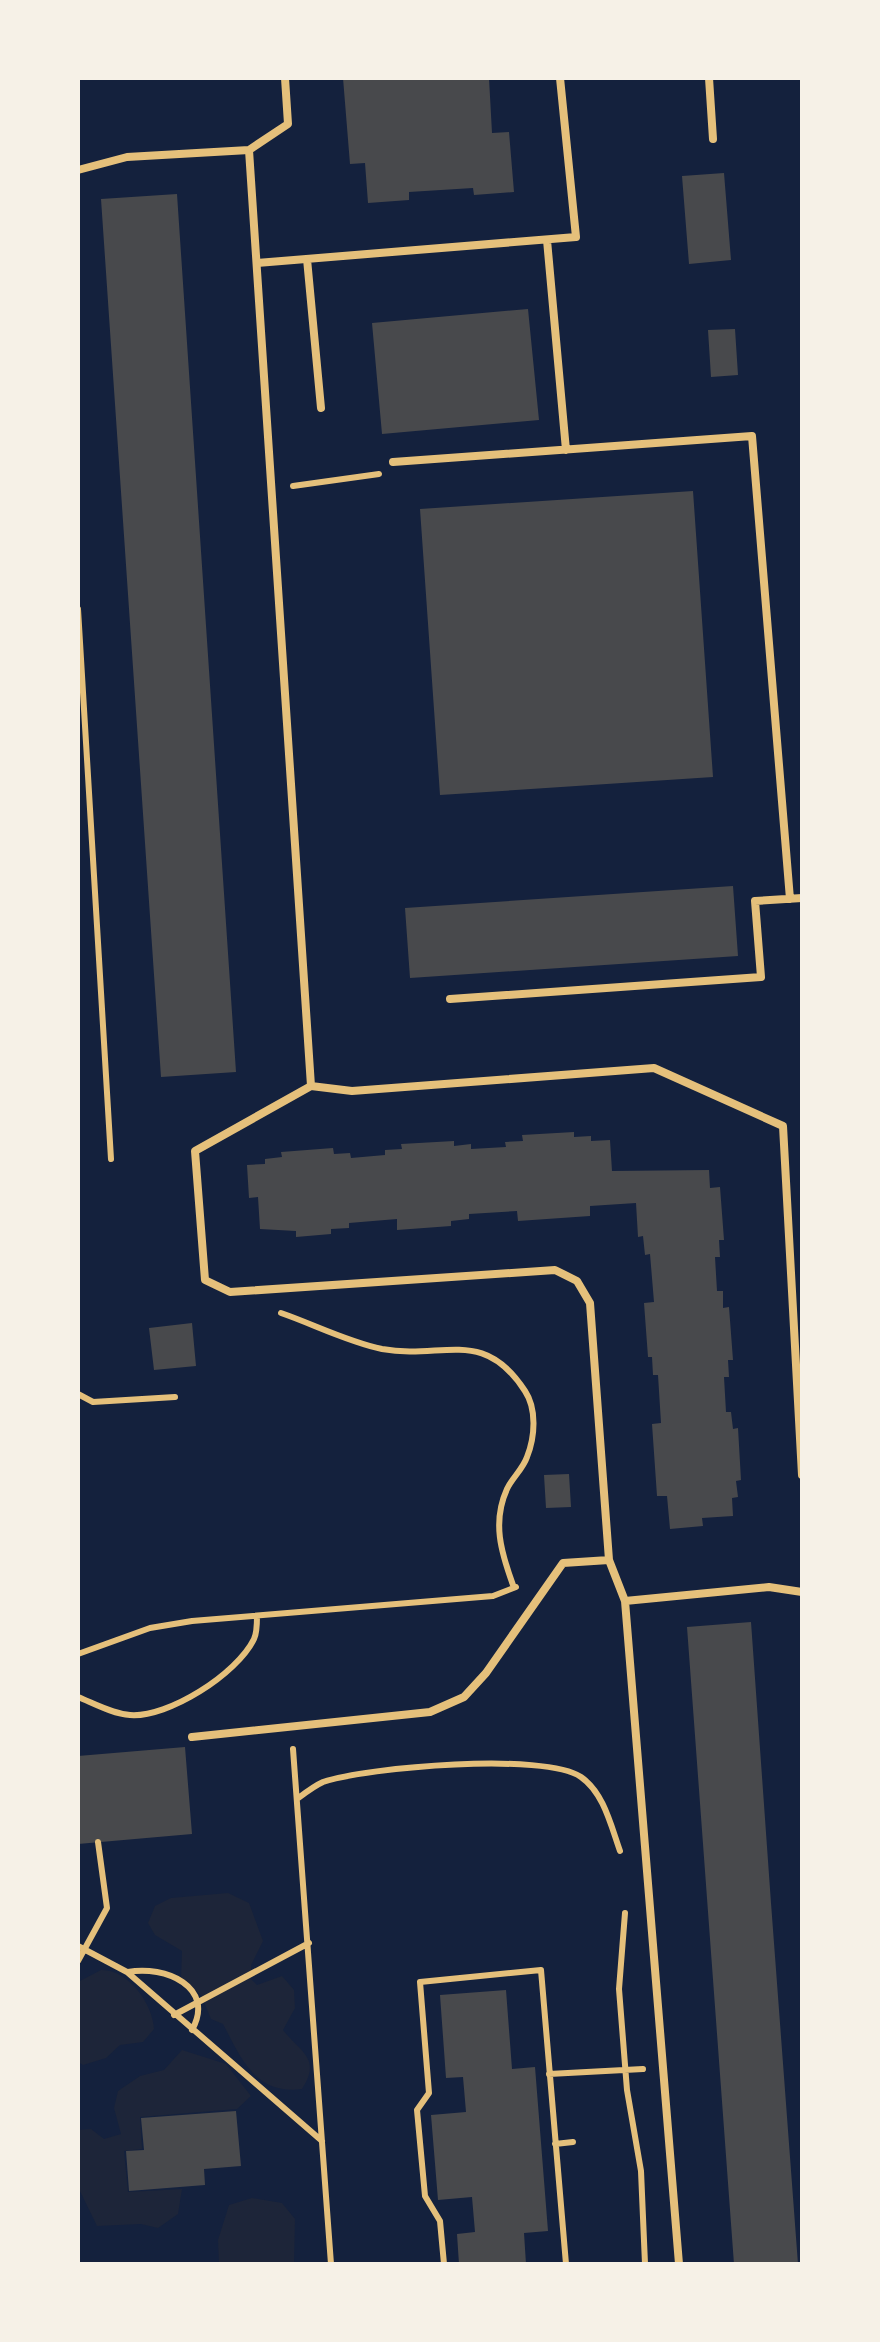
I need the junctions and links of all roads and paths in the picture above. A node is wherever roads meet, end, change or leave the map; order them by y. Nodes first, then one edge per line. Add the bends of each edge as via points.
1 (285, 78) edge
2 (560, 78) edge
3 (709, 78) edge
4 (713, 139) dead end
5 (249, 150) junction
6 (78, 170) edge
7 (547, 240) junction
8 (307, 259) junction
9 (258, 263) junction
10 (321, 408) dead end
11 (566, 450) junction
12 (394, 462) joint
13 (272, 488) junction
14 (78, 609) edge
15 (802, 898) edge
16 (790, 899) junction
17 (450, 999) dead end
18 (311, 1086) junction
19 (111, 1159) dead end
20 (273, 1310) dead end
21 (78, 1394) edge
22 (174, 1397) dead end
23 (802, 1476) edge
24 (610, 1560) junction
25 (513, 1585) junction
26 (802, 1592) edge
27 (536, 1601) junction
28 (625, 1602) junction
29 (258, 1616) junction
30 (78, 1654) edge
31 (78, 1696) edge
32 (291, 1727) junction
33 (192, 1738) dead end
34 (298, 1798) junction
35 (98, 1842) dead end
36 (622, 1855) dead end
37 (625, 1899) dead end
38 (309, 1943) junction
39 (80, 1948) edge
40 (78, 1961) edge
41 (127, 1972) junction
42 (200, 2002) junction
43 (174, 2015) junction
44 (192, 2030) junction
45 (664, 2068) junction
46 (625, 2070) junction
47 (550, 2074) junction
48 (323, 2142) junction
49 (573, 2142) dead end
50 (555, 2144) junction
51 (330, 2264) edge
52 (444, 2264) edge
53 (566, 2264) edge
54 (645, 2264) edge
55 (679, 2264) edge

1 - 5 lane via 288,124
2 - 7 lane via 576,238
3 - 4 lane
5 - 6 lane via 127,157
5 - 9 lane
7 - 8 lane
7 - 11 lane
8 - 9 lane
8 - 10 lane
9 - 13 lane
11 - 12 lane
11 - 16 lane via 752,436
12 - 13 path via 376,477
13 - 18 lane
14 - 19 path
15 - 16 lane
16 - 17 lane via 756,902 761,977
18 - 23 lane via 352,1091 654,1068 782,1126
18 - 24 lane via 195,1151 205,1280 230,1292 555,1270 576,1281 590,1304
20 - 25 path via 382,1349 474,1349 512,1371 529,1397 534,1432 498,1514
21 - 22 path via 93,1402
24 - 27 lane via 563,1563
24 - 28 lane
25 - 27 path
25 - 29 path via 493,1596
26 - 28 lane via 769,1587
27 - 32 lane via 464,1697 401,1718
28 - 45 lane
29 - 30 path via 150,1628
29 - 31 path via 255,1638 232,1666 185,1701 127,1716
32 - 33 lane
32 - 34 path
34 - 36 path via 323,1782 378,1772 518,1763 559,1768 578,1774 599,1796
34 - 38 path
35 - 39 path via 107,1908
37 - 46 path
38 - 42 path
38 - 48 path
39 - 40 path
39 - 41 path
41 - 42 path via 168,1972
41 - 43 path
42 - 43 path
42 - 44 path
43 - 44 path
44 - 48 path
45 - 46 path
45 - 55 lane
46 - 47 path
46 - 54 path via 642,2171
47 - 50 path
47 - 52 path via 540,1970 420,1982 429,2093 418,2110 424,2196 440,2221
48 - 51 path
49 - 50 path
50 - 53 path

